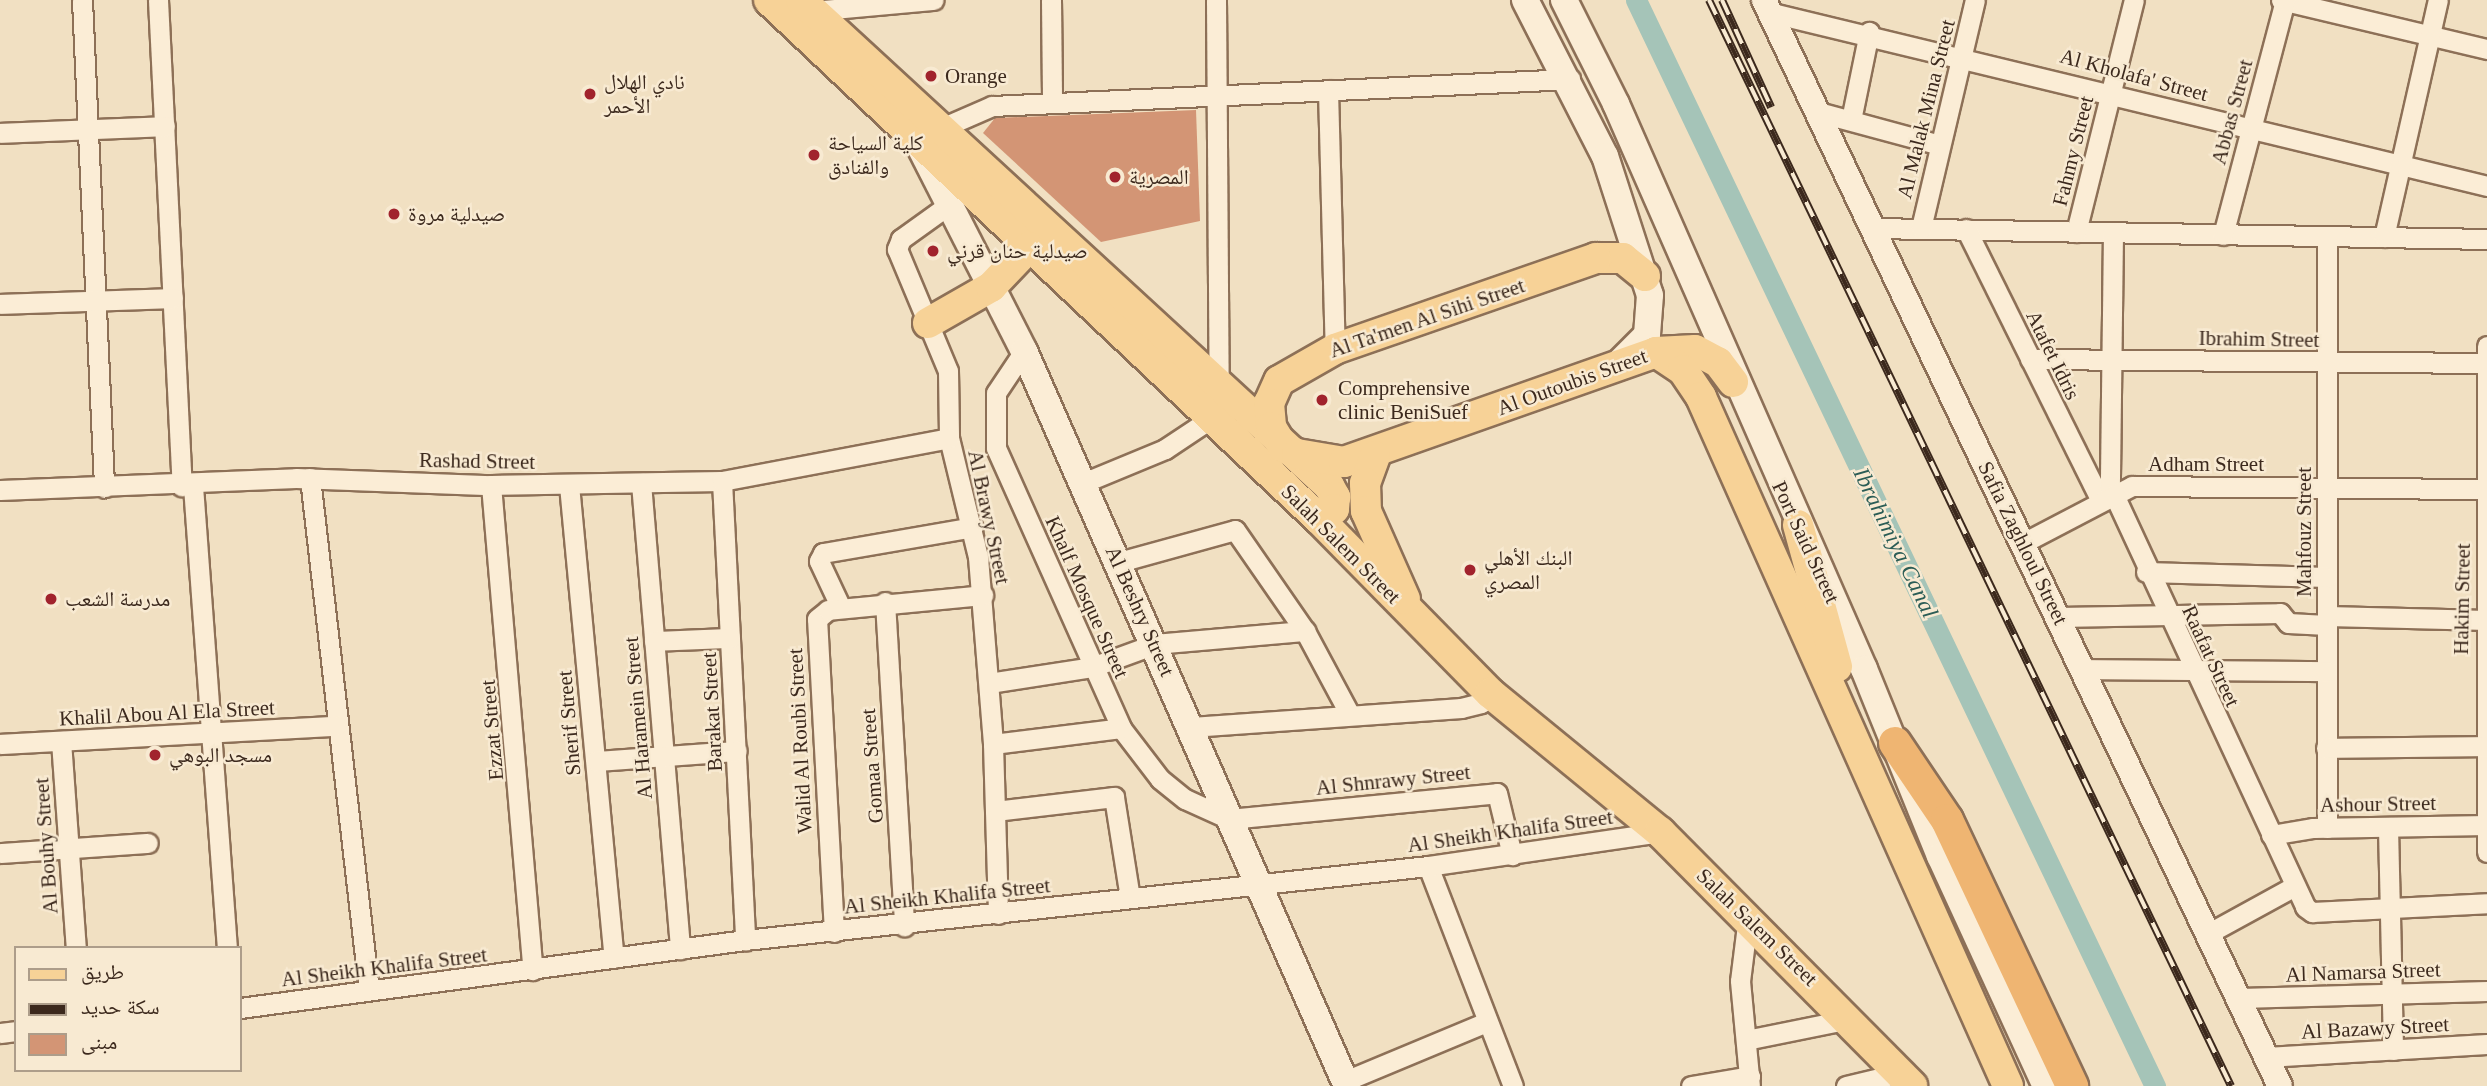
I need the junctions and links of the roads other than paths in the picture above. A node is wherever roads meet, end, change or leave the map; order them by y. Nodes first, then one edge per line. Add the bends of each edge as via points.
1 (82, 0) edge
2 (158, 0) edge
3 (769, 0) edge
4 (934, 0) edge
5 (1051, 0) edge
6 (1216, 0) edge
7 (1525, 0) edge
8 (1545, 0) edge
9 (1564, 0) edge
10 (1975, 0) edge
11 (2134, 0) edge
12 (2283, 0) edge
13 (2438, 0) edge
14 (903, 1) edge
15 (806, 5) edge
16 (1766, 6) edge
17 (1869, 32) junction
18 (2429, 35) junction
19 (2487, 49) edge
20 (1962, 55) junction
21 (1570, 79) junction
22 (1328, 90) junction
23 (2111, 93) junction
24 (1220, 95) junction
25 (1052, 103) junction
26 (1616, 104) junction
27 (1818, 112) junction
28 (1851, 120) junction
29 (165, 126) junction
30 (86, 129) junction
31 (2251, 129) junction
32 (0, 133) edge
33 (928, 136) junction
34 (1940, 145) junction
35 (2399, 164) junction
36 (2487, 186) edge
37 (947, 206) junction
38 (1872, 228) junction
39 (1921, 228) junction
40 (1966, 229) junction
41 (2076, 232) junction
42 (2113, 232) junction
43 (2223, 235) junction
44 (2327, 236) junction
45 (2384, 237) junction
46 (2487, 239) edge
47 (1029, 247) junction
48 (1681, 258) junction
49 (1645, 276) junction
50 (991, 287) junction
51 (173, 298) junction
52 (96, 301) junction
53 (0, 304) edge
54 (929, 323) junction
55 (2487, 346) edge
56 (1335, 349) junction
57 (1024, 351) junction
58 (1656, 352) junction
59 (2030, 359) junction
60 (2110, 360) junction
61 (2327, 362) junction
62 (2487, 363) edge
63 (1618, 364) junction
64 (1734, 382) junction
65 (1219, 389) junction
66 (1210, 419) junction
67 (949, 438) junction
68 (1283, 447) junction
69 (1375, 456) junction
70 (310, 478) junction
71 (722, 481) junction
72 (641, 483) junction
73 (1083, 483) junction
74 (491, 485) junction
75 (569, 485) junction
76 (188, 486) junction
77 (104, 488) junction
78 (2327, 488) junction
79 (2486, 489) edge
80 (0, 490) edge
81 (2107, 498) junction
82 (1319, 519) junction
83 (1798, 525) junction
84 (972, 527) junction
85 (2023, 543) junction
86 (1119, 562) junction
87 (2146, 572) junction
88 (2327, 577) junction
89 (983, 595) junction
90 (885, 602) junction
91 (841, 608) junction
92 (2165, 611) junction
93 (1411, 613) junction
94 (2058, 617) junction
95 (2327, 620) junction
96 (2486, 620) edge
97 (1305, 631) junction
98 (730, 638) junction
99 (654, 641) junction
100 (1155, 644) junction
101 (1092, 667) junction
102 (2192, 668) junction
103 (2083, 669) junction
104 (2327, 671) junction
105 (989, 682) junction
106 (1490, 693) junction
107 (1844, 713) junction
108 (1350, 715) junction
109 (336, 726) junction
110 (1191, 727) junction
111 (1121, 728) junction
112 (214, 733) junction
113 (61, 741) junction
114 (1895, 743) junction
115 (0, 744) edge
116 (993, 744) junction
117 (2485, 746) edge
118 (2326, 748) junction
119 (737, 751) junction
120 (664, 756) junction
121 (596, 761) junction
122 (995, 811) junction
123 (1229, 819) junction
124 (2486, 825) edge
125 (2388, 827) junction
126 (2327, 828) junction
127 (1660, 832) junction
128 (2270, 835) junction
129 (148, 843) dead end
130 (70, 849) junction
131 (2487, 852) edge
132 (0, 853) edge
133 (1512, 855) junction
134 (1427, 866) junction
135 (1256, 886) junction
136 (2295, 886) junction
137 (1130, 898) junction
138 (2487, 903) edge
139 (2390, 906) junction
140 (998, 914) junction
141 (1748, 917) junction
142 (905, 926) junction
143 (834, 932) junction
144 (2209, 933) junction
145 (745, 940) junction
146 (76, 946) edge
147 (227, 946) edge
148 (680, 949) junction
149 (614, 958) junction
150 (533, 970) junction
151 (369, 991) junction
152 (2487, 991) edge
153 (2392, 993) junction
154 (2240, 998) junction
155 (242, 1008) edge
156 (1850, 1018) junction
157 (1487, 1022) junction
158 (1746, 1040) junction
159 (2487, 1044) edge
160 (2393, 1050) junction
161 (2266, 1057) junction
162 (1906, 1080) edge
163 (1750, 1081) edge
164 (1346, 1083) edge
165 (1513, 1086) edge
166 (1691, 1086) edge
167 (1846, 1086) edge
168 (2008, 1086) edge
169 (2046, 1086) edge
170 (2072, 1086) edge
171 (2280, 1086) edge

1 - 30 street
2 - 29 street
3 - 33 main road, Salah Salem Street
4 - 14 street
5 - 25 street
6 - 24 street
7 - 21 main road
8 - 26 main road via 1568,44
9 - 26 main road, Port Said Street
10 - 20 street, Al Malak Mina Street
11 - 23 street, Fahmy Street
12 - 18 street
12 - 31 street, Abbas Street
13 - 18 street
14 - 15 street
15 - 33 main road, Salah Salem Street
16 - 17 street, Al Kholafa' Street
16 - 27 street, Safia Zaghloul Street
17 - 20 street, Al Kholafa' Street
17 - 28 street
18 - 19 street
18 - 35 street
20 - 23 street, Al Kholafa' Street
20 - 34 street, Al Malak Mina Street
21 - 22 street
21 - 49 main road via 1616,186
22 - 24 street
22 - 56 street
23 - 31 street, Al Kholafa' Street
23 - 41 street, Fahmy Street
24 - 25 street
24 - 65 street
25 - 33 street via 992,106
26 - 48 main road, Port Said Street
27 - 28 street
27 - 38 street, Safia Zaghloul Street
28 - 34 street
29 - 30 street
29 - 51 street
30 - 32 street
30 - 52 street
31 - 35 street, Al Kholafa' Street
31 - 43 street, Abbas Street
33 - 37 main road, Al Beshry Street
33 - 47 main road, Salah Salem Street
33 - 65 main road, Salah Salem Street
34 - 39 street, Al Malak Mina Street
35 - 36 street, Al Kholafa' Street
35 - 45 street
37 - 50 main road, Al Beshry Street
37 - 54 street, Al Brawy Street via 897,245
38 - 39 street
38 - 85 street, Safia Zaghloul Street
39 - 40 street
40 - 41 street
40 - 59 street, Atafet Idris
41 - 42 street
42 - 43 street
42 - 60 street, Raafat Street
43 - 44 street
44 - 45 street
44 - 61 street, Mahfouz Street
45 - 46 street
47 - 50 main road
47 - 66 main road, Salah Salem Street
48 - 49 main road via 1682,276 1668,287
48 - 64 main road, Port Said Street
49 - 56 main road, Al Ta'men Al Sihi Street via 1623,258 1596,258
49 - 63 main road via 1651,322 1640,347
50 - 54 main road
50 - 57 main road, Al Beshry Street
51 - 52 street
51 - 76 street
52 - 53 street
52 - 77 street
54 - 67 street, Al Brawy Street via 948,371
55 - 62 street, Hakim Street
56 - 68 main road, Al Ta'men Al Sihi Street via 1287,372 1273,391 1270,427
57 - 73 main road, Al Beshry Street
57 - 101 street, Khalf Mosque Street via 996,393 996,448
58 - 63 main road, Al Outoubis Street
58 - 64 main road, Al Outoubis Street via 1695,350 1717,362
58 - 107 main road via 1683,370 1701,397
59 - 60 street, Ibrahim Street
59 - 81 street, Atafet Idris
60 - 61 street, Ibrahim Street
60 - 81 street, Raafat Street
61 - 62 street, Ibrahim Street
61 - 78 street, Mahfouz Street
62 - 79 street, Hakim Street
63 - 69 main road, Al Outoubis Street
64 - 83 main road, Port Said Street
65 - 68 main road, Salah Salem Street
66 - 73 street via 1165,449
66 - 82 main road, Salah Salem Street
67 - 71 street, Rashad Street
67 - 84 street, Al Brawy Street
68 - 69 main road, Al Outoubis Street via 1328,462
68 - 82 main road, Salah Salem Street via 1333,491 1334,509
69 - 93 main road via 1365,483 1366,511
70 - 74 street, Rashad Street
70 - 76 street, Rashad Street
70 - 109 street
71 - 72 street, Rashad Street
71 - 98 street, Barakat Street
72 - 75 street, Rashad Street
72 - 99 street, Al Haramein Street
73 - 86 main road, Al Beshry Street
74 - 75 street, Rashad Street
74 - 150 street, Ezzat Street
75 - 121 street, Sherif Street
76 - 77 street, Rashad Street
76 - 112 street
77 - 80 street, Rashad Street
78 - 79 street, Adham Street
78 - 81 street, Adham Street via 2132,486
78 - 88 street, Mahfouz Street
79 - 96 street, Hakim Street
81 - 85 street, Adham Street
81 - 87 street, Raafat Street
82 - 93 main road, Salah Salem Street
83 - 107 main road via 1826,618
83 - 114 main road, Port Said Street
84 - 89 street, Al Brawy Street
84 - 91 street via 823,553 819,561
85 - 94 street, Safia Zaghloul Street
86 - 97 street via 1236,530
86 - 100 main road, Al Beshry Street
87 - 88 street
87 - 92 street, Raafat Street
88 - 95 street, Mahfouz Street
89 - 90 street
89 - 105 street, Al Brawy Street
90 - 91 street
90 - 142 street, Gomaa Street
91 - 143 street, Walid Al Roubi Street via 823,612 817,624
92 - 94 street
92 - 95 street via 2282,613 2288,623
92 - 102 street, Raafat Street
93 - 106 main road, Salah Salem Street
94 - 103 street, Safia Zaghloul Street
95 - 96 street
95 - 104 street, Mahfouz Street
96 - 117 street, Hakim Street
97 - 100 street
97 - 108 street
98 - 99 street
98 - 119 street, Barakat Street
99 - 120 street, Al Haramein Street
100 - 101 street
100 - 110 main road, Al Beshry Street
101 - 105 street
101 - 111 street, Khalf Mosque Street
102 - 103 street
102 - 104 street
102 - 128 street, Raafat Street
103 - 144 street, Safia Zaghloul Street
104 - 118 street, Mahfouz Street
105 - 116 street, Al Brawy Street
106 - 108 street via 1481,703 1461,708
106 - 127 main road, Salah Salem Street
107 - 168 main road
108 - 110 street
109 - 112 street, Khalil Abou Al Ela Street
109 - 151 street
110 - 123 main road, Al Beshry Street
111 - 116 street
111 - 123 street, Khalf Mosque Street via 1172,790
112 - 113 street, Khalil Abou Al Ela Street
112 - 147 street
113 - 115 street, Khalil Abou Al Ela Street
113 - 130 street, Al Bouhy Street
114 - 169 main road, Port Said Street
114 - 170 highway via 1947,820
116 - 122 street, Al Brawy Street
117 - 118 street
117 - 124 street, Hakim Street
118 - 126 street, Mahfouz Street
119 - 120 street
119 - 145 street, Barakat Street
120 - 121 street
120 - 148 street, Al Haramein Street
121 - 149 street, Sherif Street
122 - 137 street via 1114,797
122 - 140 street, Al Brawy Street
123 - 133 street, Al Shnrawy Street via 1493,793 1502,802
123 - 135 main road, Al Beshry Street
124 - 125 street, Ashour Street
124 - 131 street, Hakim Street
125 - 126 street, Ashour Street
125 - 139 street
126 - 128 street, Ashour Street
127 - 133 street, Al Sheikh Khalifa Street
127 - 141 main road, Salah Salem Street
128 - 136 street, Raafat Street
129 - 130 street
130 - 132 street
130 - 146 street, Al Bouhy Street
133 - 134 street, Al Sheikh Khalifa Street
134 - 135 street, Al Sheikh Khalifa Street
134 - 157 street
135 - 137 street, Al Sheikh Khalifa Street
135 - 164 main road, Al Beshry Street
136 - 139 street, Raafat Street via 2312,912
136 - 144 street
137 - 140 street, Al Sheikh Khalifa Street
138 - 139 street, Raafat Street
139 - 153 street
140 - 142 street, Al Sheikh Khalifa Street
141 - 156 main road, Salah Salem Street
141 - 158 street via 1740,981
142 - 143 street, Al Sheikh Khalifa Street
143 - 145 street, Al Sheikh Khalifa Street
144 - 154 street, Safia Zaghloul Street
145 - 148 street, Al Sheikh Khalifa Street
148 - 149 street, Al Sheikh Khalifa Street
149 - 150 street, Al Sheikh Khalifa Street
150 - 151 street, Al Sheikh Khalifa Street
151 - 155 street, Al Sheikh Khalifa Street
152 - 153 street, Al Namarsa Street
153 - 154 street, Al Namarsa Street
153 - 160 street
154 - 161 street, Safia Zaghloul Street
156 - 158 street
156 - 162 main road, Salah Salem Street
157 - 164 street
157 - 165 street
158 - 163 street
159 - 160 street, Al Bazawy Street
160 - 161 street, Al Bazawy Street
161 - 171 street, Safia Zaghloul Street
162 - 167 street
163 - 166 street

